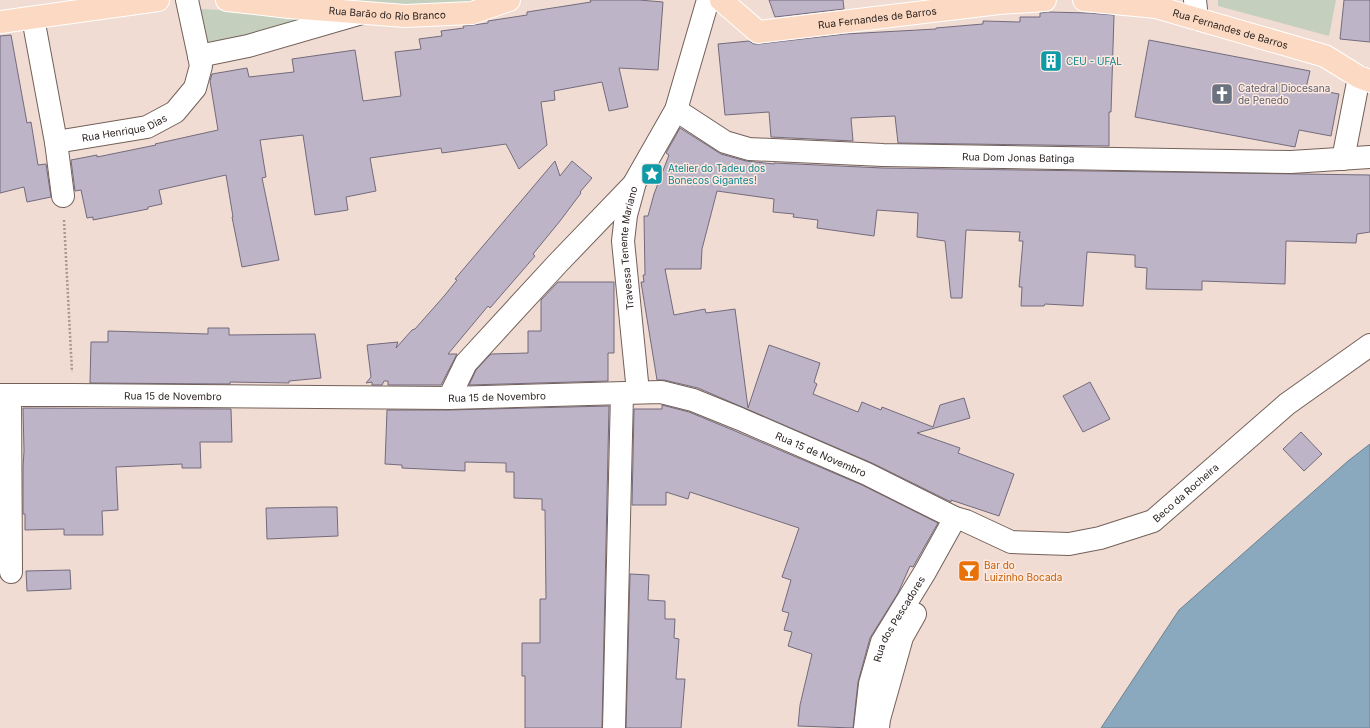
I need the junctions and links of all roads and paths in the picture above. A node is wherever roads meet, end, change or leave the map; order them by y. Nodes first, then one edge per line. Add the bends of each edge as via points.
1 (158, 0) edge
2 (187, 0) edge
3 (227, 0) edge
4 (509, 0) edge
5 (708, 0) edge
6 (721, 0) edge
7 (1045, 0) edge
8 (1084, 0) edge
9 (1097, 0) edge
10 (123, 2) edge
11 (268, 2) edge
12 (1196, 9) edge
13 (363, 13) junction
14 (33, 18) junction
15 (0, 22) edge
16 (199, 56) junction
17 (1364, 79) edge
18 (676, 110) junction
19 (56, 142) junction
20 (1370, 158) edge
21 (1343, 159) junction
22 (635, 182) junction
23 (63, 196) dead end
24 (64, 220) dead end
25 (1370, 344) edge
26 (72, 375) dead end
27 (630, 393) junction
28 (5, 395) edge
29 (449, 398) junction
30 (961, 519) junction
31 (11, 572) dead end
32 (614, 728) edge
33 (865, 728) edge
34 (878, 728) edge

1 - 10 main road
2 - 16 street, Rua Henrique Dias
3 - 11 main road, Rua Barão do Rio Branco
4 - 13 main road, Rua Barão do Rio Branco via 472,13 405,16
5 - 18 street, Travessa Tenente Mariano
6 - 7 main road, Rua Fernandes de Barros via 758,32 999,3
8 - 9 main road, Rua Fernandes de Barros
9 - 12 main road, Rua Fernandes de Barros
10 - 14 main road
11 - 13 main road, Rua Barão do Rio Branco via 288,7
12 - 17 main road, Rua Fernandes de Barros via 1325,56
13 - 16 street via 248,46
14 - 15 main road
14 - 19 street
16 - 19 street, Rua Henrique Dias via 201,66 195,88 175,112 147,127
17 - 21 street
18 - 21 street, Rua Dom Jonas Batinga via 725,142 748,149 883,155 1292,162
18 - 22 street, Travessa Tenente Mariano
19 - 23 street
20 - 21 street, Rua Dom Jonas Batinga
22 - 27 street, Travessa Tenente Mariano via 626,215 623,241
22 - 29 street via 466,363
24 - 26 path
25 - 30 street, Beco da Rocheira via 1287,404 1153,521 1100,538 1069,544 1011,542
27 - 29 street, Rua 15 de Novembro
27 - 30 street, Rua 15 de Novembro via 661,392 693,400 867,474
27 - 32 street, Travessa Tenente Mariano
28 - 29 street, Rua 15 de Novembro
28 - 31 street
30 - 33 street, Rua dos Pescadores via 882,642 870,684
30 - 34 street, Rua dos Pescadores via 902,637

